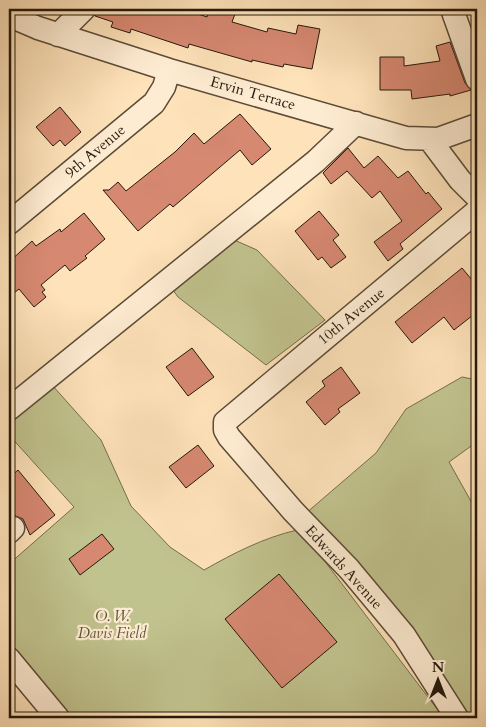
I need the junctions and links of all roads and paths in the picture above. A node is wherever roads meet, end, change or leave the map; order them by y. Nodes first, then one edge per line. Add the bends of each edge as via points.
1 (84, 9) edge
2 (452, 9) edge
3 (9, 12) edge
4 (58, 35) junction
5 (169, 70) junction
6 (477, 79) edge
7 (356, 123) junction
8 (477, 125) edge
9 (430, 140) junction
10 (477, 198) edge
11 (477, 211) edge
12 (9, 223) edge
13 (9, 409) edge
14 (225, 422) joint
15 (9, 659) edge
16 (58, 718) edge
17 (457, 718) edge

1 - 4 street
2 - 6 street
3 - 4 street, Ervin Terrace via 17,19
4 - 5 street, Ervin Terrace
5 - 7 street, Ervin Terrace
5 - 12 street, 9th Avenue via 164,88 154,102
7 - 9 street, Ervin Terrace via 406,138
7 - 13 street via 316,161
8 - 9 street
9 - 10 street
11 - 14 street, 10th Avenue
14 - 17 street, Edwards Avenue via 229,437 293,511 349,568 404,635
15 - 16 street

